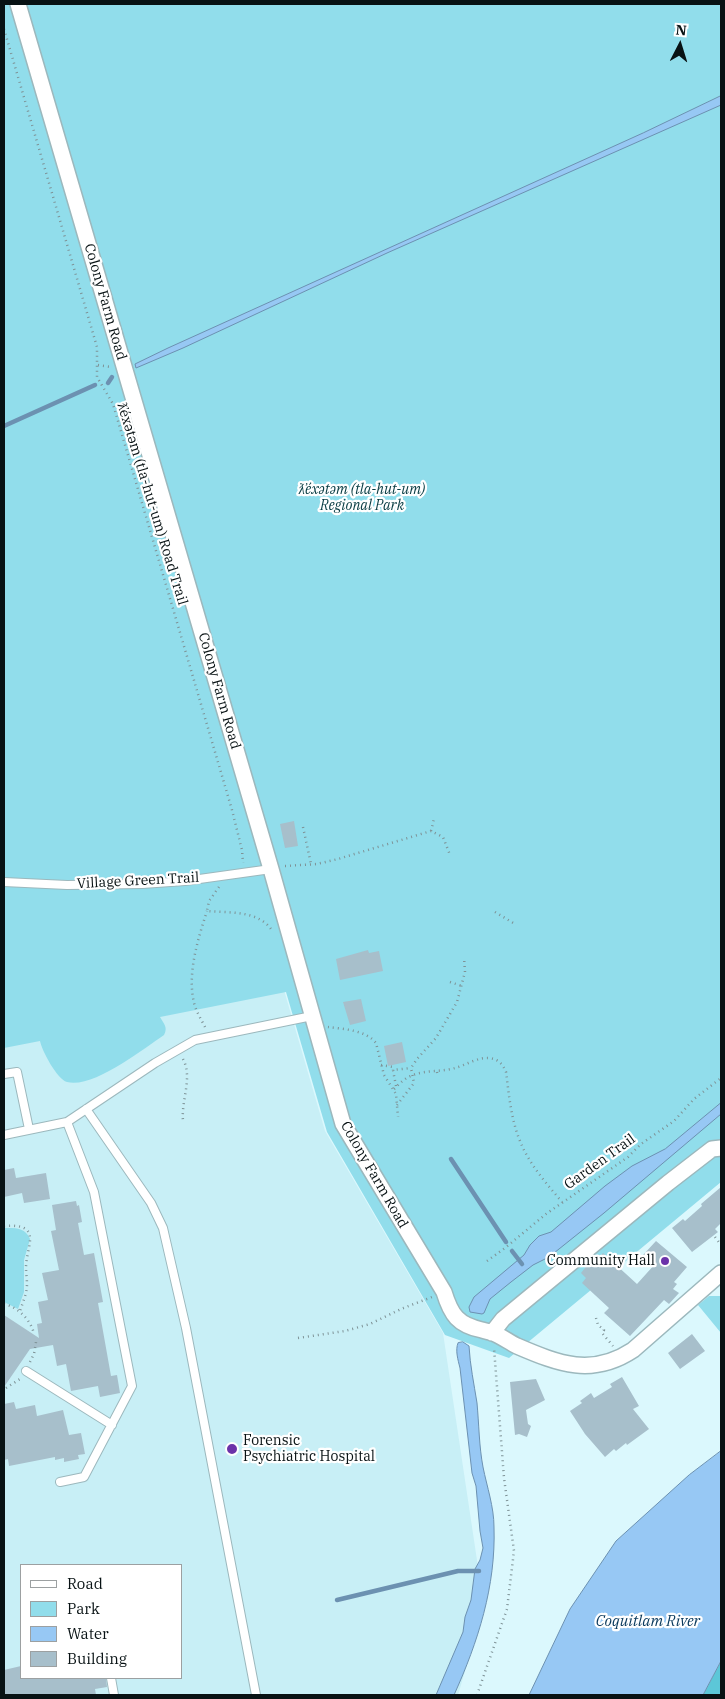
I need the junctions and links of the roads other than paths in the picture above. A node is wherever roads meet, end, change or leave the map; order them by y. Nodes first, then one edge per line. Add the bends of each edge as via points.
1 (18, 4) edge
2 (271, 869) junction
3 (4, 882) edge
4 (312, 1016) junction
5 (4, 1074) edge
6 (86, 1109) junction
7 (67, 1122) junction
8 (30, 1129) junction
9 (4, 1135) edge
10 (721, 1148) edge
11 (721, 1273) edge
12 (492, 1332) junction
13 (26, 1371) dead end
14 (112, 1425) junction
15 (60, 1482) dead end
16 (112, 1679) edge
17 (114, 1695) edge
18 (256, 1695) edge

1 - 2 street, Colony Farm Road
2 - 3 lane, Village Green Trail via 142,884
2 - 4 street, Colony Farm Road
4 - 6 lane via 195,1040
4 - 12 street, Colony Farm Road via 343,1124 444,1292 456,1319
5 - 8 lane via 17,1072
6 - 7 lane
6 - 18 lane via 151,1203 163,1228 186,1328
7 - 8 lane
7 - 14 lane via 94,1192 132,1386
8 - 9 lane
10 - 12 street via 712,1150 668,1183 503,1319
11 - 12 street, Colony Farm Road via 638,1346 620,1358 597,1366 571,1365 516,1345
13 - 14 lane
14 - 15 lane via 84,1477
16 - 17 lane

